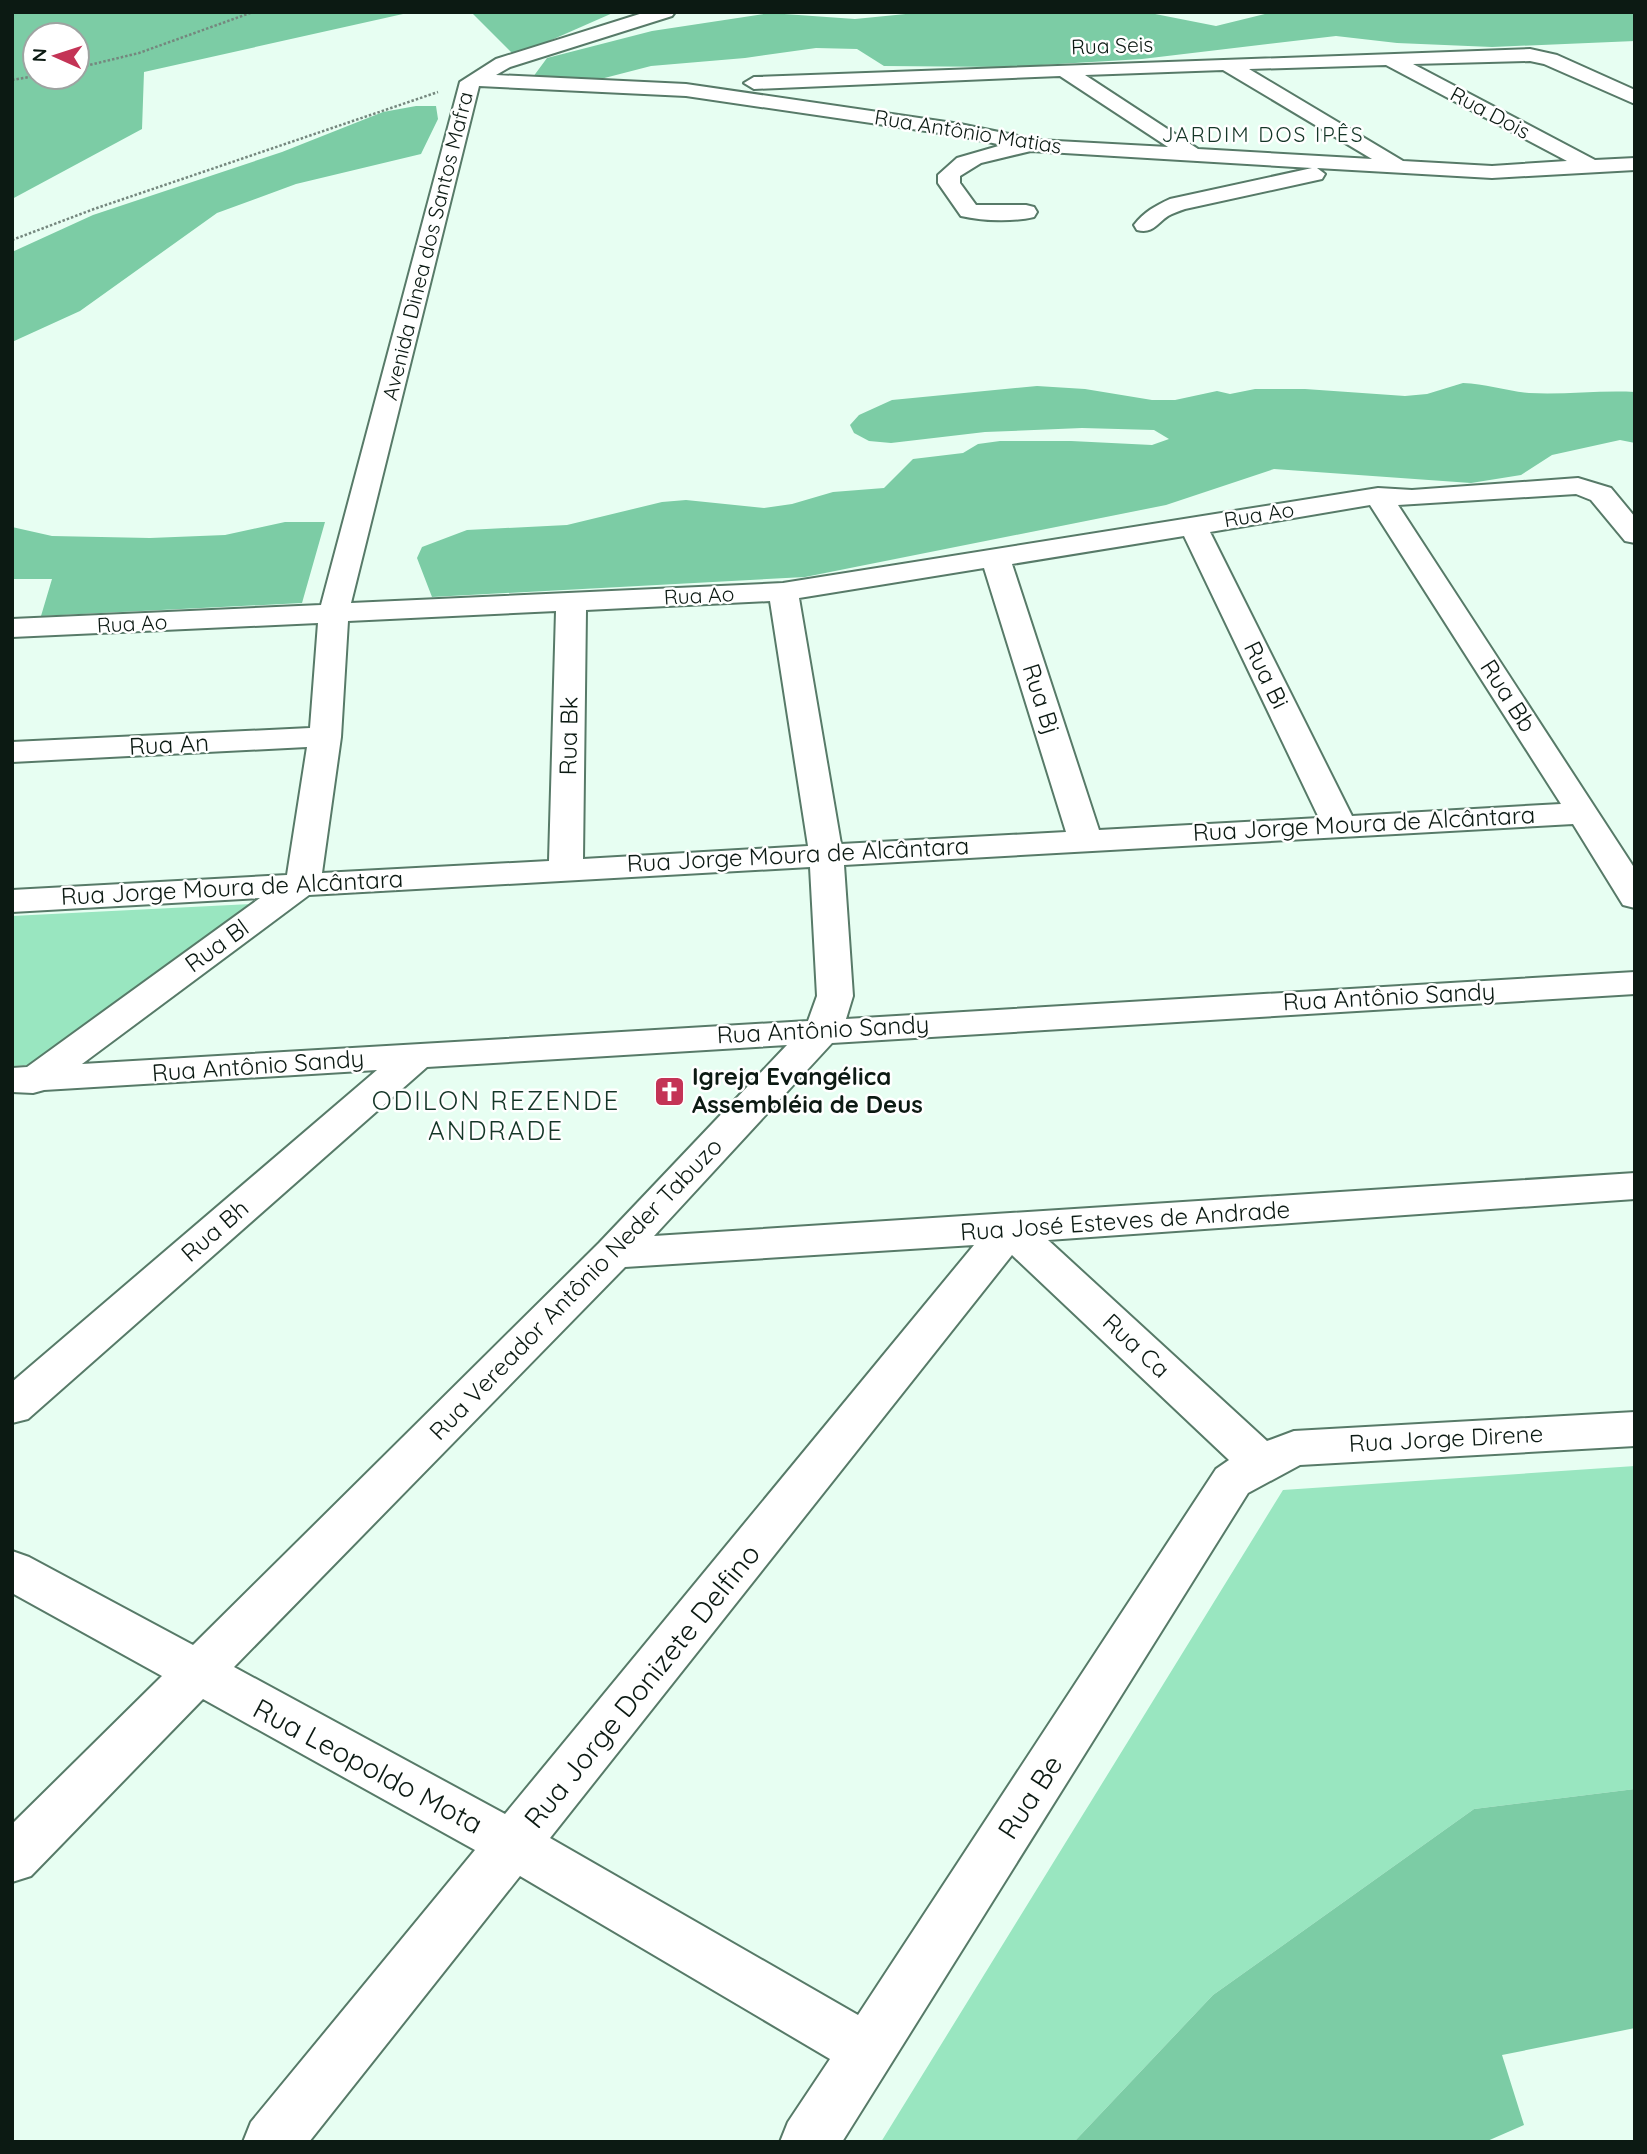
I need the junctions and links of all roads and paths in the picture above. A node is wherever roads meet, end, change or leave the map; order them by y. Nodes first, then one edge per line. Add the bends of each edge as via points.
1 (253, 12) edge
2 (666, 12) edge
3 (1390, 60) junction
4 (1227, 64) junction
5 (91, 65) edge
6 (1065, 71) junction
7 (901, 78) junction
8 (470, 82) junction
9 (686, 90) junction
10 (1635, 98) edge
11 (960, 131) junction
12 (1038, 146) junction
13 (1193, 154) junction
14 (1357, 164) junction
15 (1635, 164) edge
16 (1400, 166) junction
17 (1591, 166) junction
18 (1026, 212) dead end
19 (1145, 225) dead end
20 (12, 240) edge
21 (1378, 496) junction
22 (1193, 526) junction
23 (1635, 535) edge
24 (996, 559) junction
25 (783, 592) junction
26 (571, 604) junction
27 (334, 613) junction
28 (12, 628) edge
29 (326, 737) junction
30 (12, 752) edge
31 (1583, 813) junction
32 (1339, 824) junction
33 (1085, 839) junction
34 (826, 853) junction
35 (566, 868) junction
36 (303, 883) junction
37 (1635, 898) edge
38 (12, 901) edge
39 (1635, 983) edge
40 (823, 1030) junction
41 (417, 1056) junction
42 (20, 1085) edge
43 (1635, 1185) edge
44 (1010, 1230) junction
45 (614, 1253) junction
46 (12, 1406) edge
47 (1635, 1429) edge
48 (1261, 1463) junction
49 (12, 1570) edge
50 (197, 1673) junction
51 (514, 1845) junction
52 (12, 1859) edge
53 (867, 2050) junction
54 (272, 2142) edge
55 (809, 2142) edge

1 - 5 path via 139,53
2 - 8 street, Avenida Dinea dos Santos Mafra via 503,63
3 - 4 street, Rua Seis
3 - 10 street, Rua Seis via 1541,57
3 - 17 street, Rua Dois
4 - 6 street, Rua Seis
4 - 16 street
6 - 7 street, Rua Seis
6 - 13 street
7 - 9 street, Rua Seis via 724,84
7 - 11 street
8 - 9 street, Rua Antônio Matias via 521,80
8 - 20 path via 383,108
8 - 27 street, Avenida Dinea dos Santos Mafra
9 - 11 street, Rua Antônio Matias
11 - 12 street, Rua Antônio Matias
12 - 13 street, Rua Antônio Matias
12 - 18 street via 972,159 949,175 949,183 969,211
13 - 14 street, Rua Antônio Matias
14 - 16 street, Rua Antônio Matias
14 - 19 street via 1178,204
15 - 17 street, Rua Antônio Matias
16 - 17 street, Rua Antônio Matias via 1492,172
21 - 22 street, Rua Ao
21 - 23 street, Rua Ao via 1412,498 1578,486 1601,494
21 - 31 street, Rua Bb
22 - 24 street, Rua Ao
22 - 32 street, Rua Bi
24 - 25 street, Rua Ao
24 - 33 street, Rua Bj
25 - 26 street, Rua Ao
25 - 34 street, Rua Vereador Antônio Neder Tabuzo
26 - 27 street, Rua Ao
26 - 35 street, Rua Bk
27 - 28 street, Rua Ao
27 - 29 street
29 - 30 street, Rua An
29 - 36 street
31 - 32 street, Rua Jorge Moura de Alcântara
31 - 37 street, Rua Bb
32 - 33 street, Rua Jorge Moura de Alcântara
33 - 34 street, Rua Jorge Moura de Alcântara
34 - 35 street, Rua Jorge Moura de Alcântara
34 - 40 street, Rua Vereador Antônio Neder Tabuzo via 835,996
35 - 36 street, Rua Jorge Moura de Alcântara
36 - 38 street, Rua Jorge Moura de Alcântara
36 - 42 street, Rua Bl
39 - 40 street, Rua Antônio Sandy
40 - 41 street, Rua Antônio Sandy
40 - 45 street, Rua Vereador Antônio Neder Tabuzo
41 - 42 street, Rua Antônio Sandy
41 - 46 street, Rua Bh
43 - 44 street, Rua José Esteves de Andrade
44 - 45 street, Rua José Esteves de Andrade
44 - 48 street, Rua Ca
44 - 51 street, Rua Jorge Donizete Delfino
45 - 50 street, Rua Vereador Antônio Neder Tabuzo
47 - 48 street, Rua Jorge Direne via 1294,1448
48 - 53 street, Rua Be via 1232,1481
49 - 50 street, Rua Leopoldo Mota
50 - 51 street, Rua Leopoldo Mota
50 - 52 street, Rua Vereador Antônio Neder Tabuzo
51 - 53 street, Rua Leopoldo Mota
51 - 54 street, Rua Jorge Donizete Delfino
53 - 55 street, Rua Be

